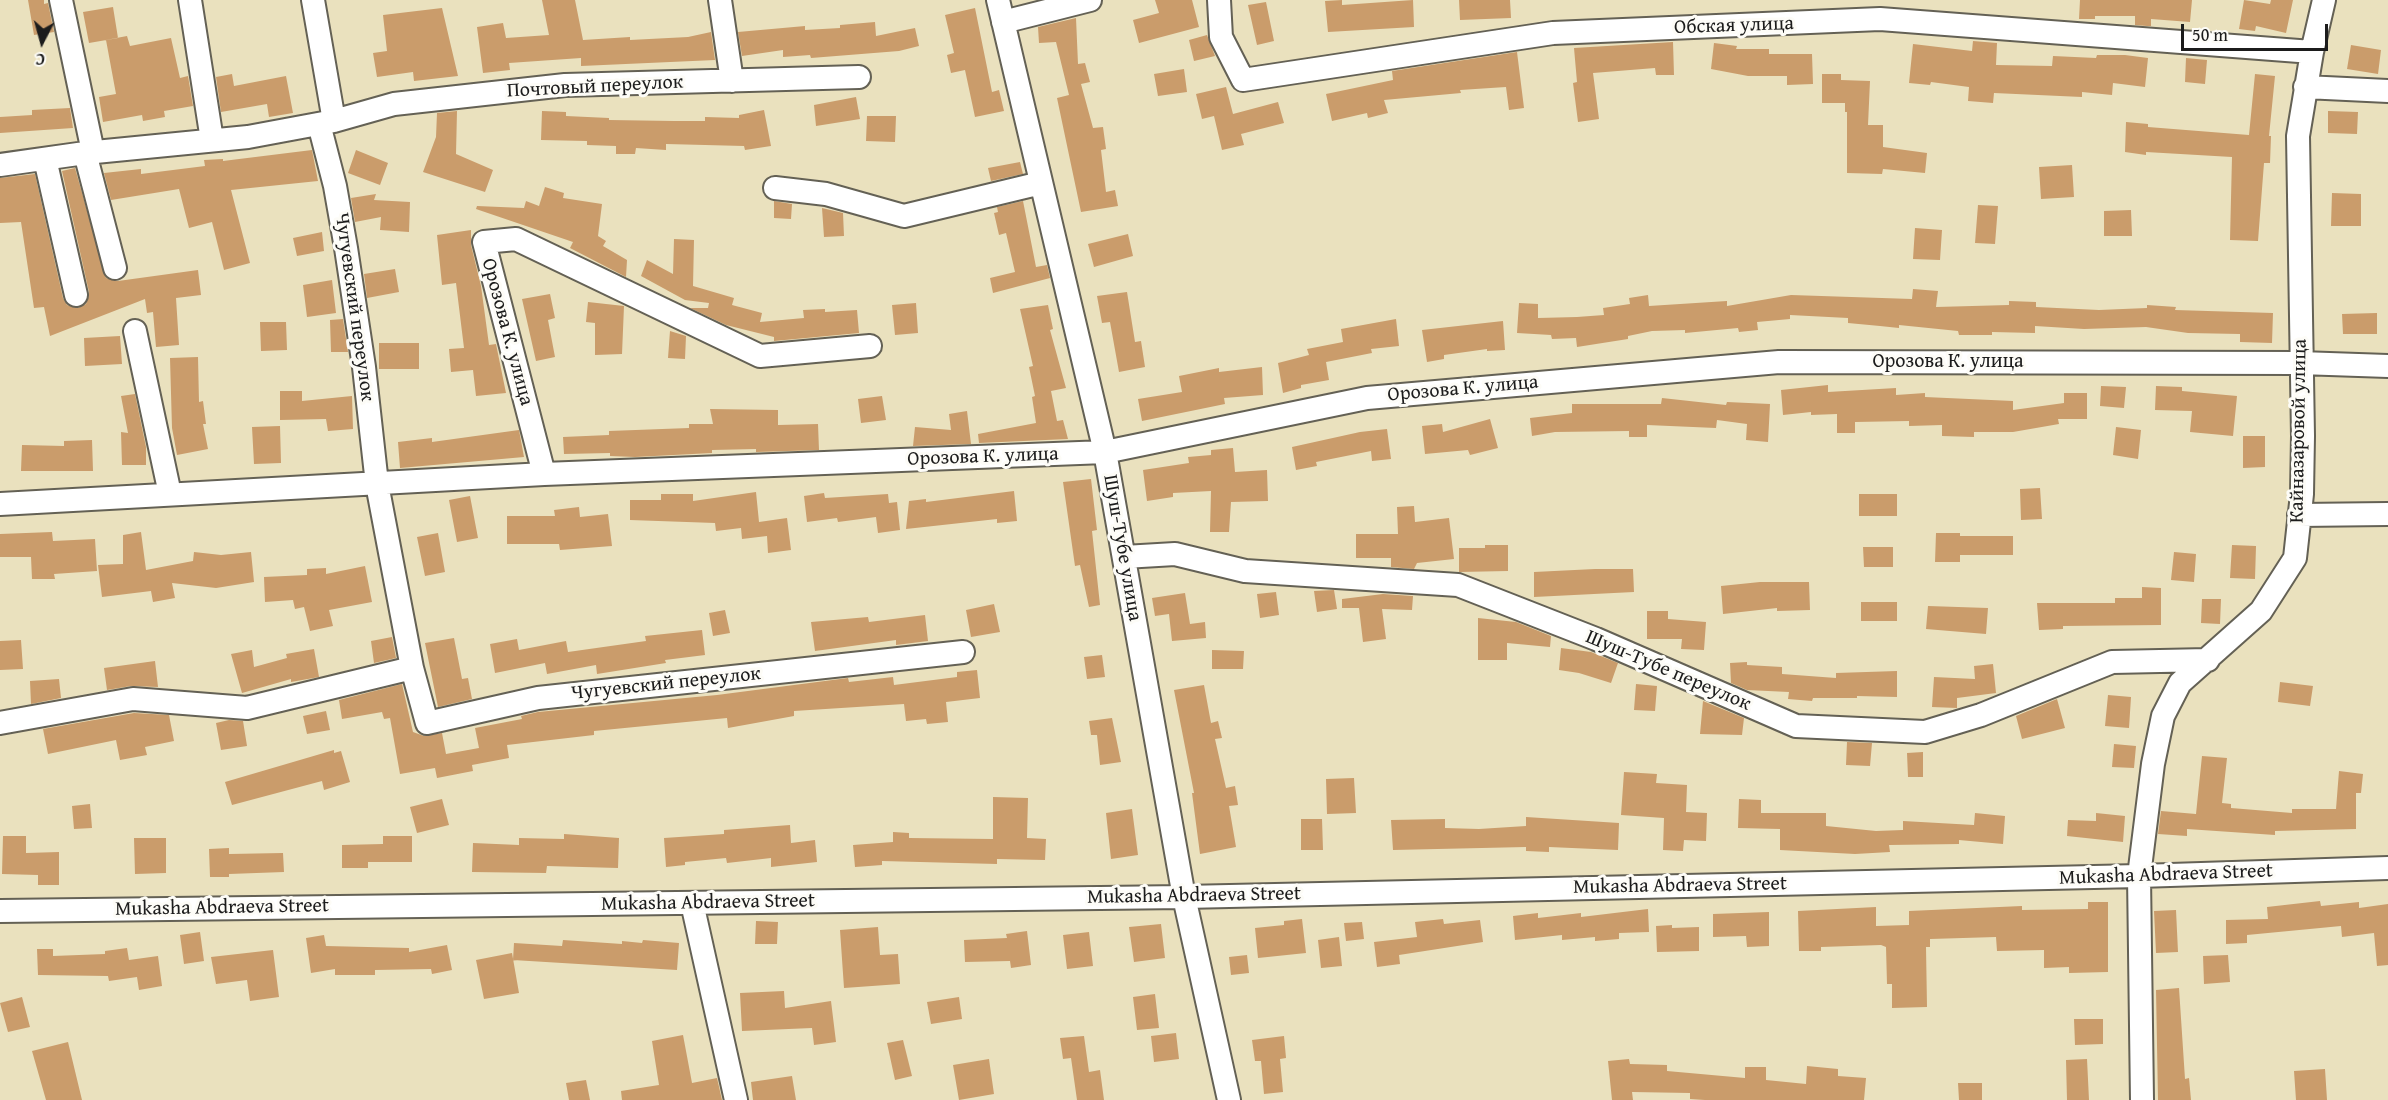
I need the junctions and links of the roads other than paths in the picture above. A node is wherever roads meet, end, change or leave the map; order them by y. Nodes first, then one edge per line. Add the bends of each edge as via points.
1 (61, 0) edge
2 (190, 0) edge
3 (313, 0) edge
4 (720, 0) edge
5 (1090, 0) edge
6 (1219, 0) edge
7 (2324, 0) edge
8 (1000, 11) edge
9 (2312, 52) junction
10 (859, 77) dead end
11 (732, 81) junction
12 (2305, 87) junction
13 (2388, 91) edge
14 (326, 123) junction
15 (212, 140) junction
16 (89, 152) junction
17 (45, 159) junction
18 (0, 165) edge
19 (1041, 183) junction
20 (775, 188) dead end
21 (115, 268) dead end
22 (76, 295) dead end
23 (135, 331) dead end
24 (870, 346) dead end
25 (2300, 363) junction
26 (2388, 366) edge
27 (1105, 452) junction
28 (544, 474) junction
29 (377, 484) junction
30 (170, 494) junction
31 (0, 504) edge
32 (2388, 514) edge
33 (2299, 515) junction
34 (1124, 557) junction
35 (963, 652) dead end
36 (2208, 660) junction
37 (412, 668) junction
38 (0, 723) edge
39 (2388, 868) edge
40 (2139, 876) junction
41 (1184, 897) junction
42 (692, 903) junction
43 (0, 910) edge
44 (736, 1100) edge
45 (1229, 1100) edge
46 (2142, 1100) edge

1 - 16 street
2 - 15 street
3 - 14 street
4 - 11 street
5 - 8 street
6 - 9 street, Обская улица via 1221,37 1243,80 1553,33 1880,19
7 - 9 street, Кайназаровой улица
8 - 19 street, Шуш-Тубе улица
9 - 12 street, Кайназаровой улица
10 - 11 street, Почтовый переулок
11 - 14 street, Почтовый переулок via 565,85 394,104
12 - 13 street
12 - 25 street, Кайназаровой улица via 2298,136
14 - 15 street, Почтовый переулок
14 - 29 street, Чугуевский переулок via 364,367
15 - 16 street, Почтовый переулок
16 - 17 street, Почтовый переулок
16 - 21 street
17 - 18 street, Почтовый переулок
17 - 22 street
19 - 20 street via 904,216 826,194
19 - 27 street, Шуш-Тубе улица
23 - 30 street
24 - 28 street, Орозова К. улица via 760,356 516,239 484,242
25 - 26 street, Орозова К. улица
25 - 27 street, Орозова К. улица via 1779,362 1368,398
25 - 33 street, Кайназаровой улица via 2303,435
27 - 28 street, Орозова К. улица
27 - 34 street, Шуш-Тубе улица
28 - 29 street, Орозова К. улица
29 - 30 street, Орозова К. улица
29 - 37 street, Чугуевский переулок
30 - 31 street, Орозова К. улица
32 - 33 street
33 - 36 street, Кайназаровой улица via 2295,558 2261,611
34 - 36 street, Шуш-Тубе переулок via 1175,555 1245,571 1458,585 1596,639 1796,726 1925,732 1981,715 2112,662
34 - 41 street, Шуш-Тубе улица
35 - 37 street, Чугуевский переулок via 538,698 427,723
36 - 40 street, Кайназаровой улица via 2180,683 2163,716
37 - 38 street via 247,708 133,699
39 - 40 street, Mukasha Abdraeva Street
40 - 41 street, Mukasha Abdraeva Street
40 - 46 street, Кайназаровой улица
41 - 42 street, Mukasha Abdraeva Street
41 - 45 street, Шуш-Тубе улица
42 - 43 street, Mukasha Abdraeva Street
42 - 44 street

